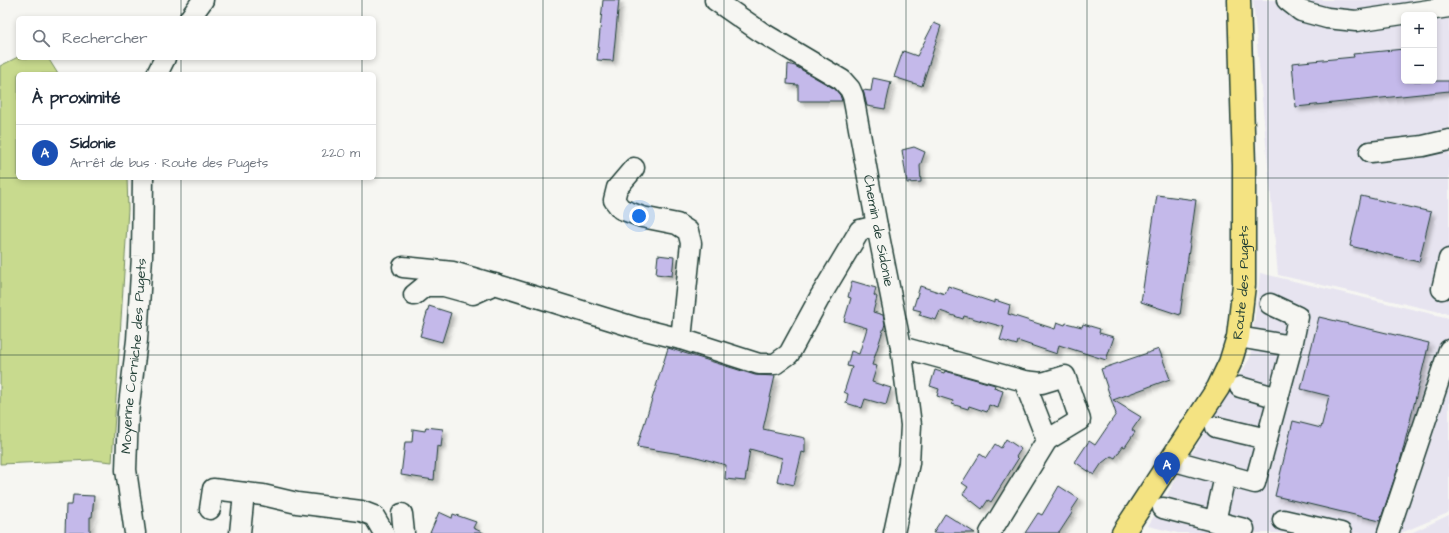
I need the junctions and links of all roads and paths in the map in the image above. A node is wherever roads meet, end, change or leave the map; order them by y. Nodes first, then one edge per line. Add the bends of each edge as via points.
1 (203, 0) edge
2 (715, 0) edge
3 (1239, 0) edge
4 (1287, 0) edge
5 (1449, 7) edge
6 (191, 16) edge
7 (163, 60) edge
8 (158, 72) edge
9 (1449, 140) edge
10 (1370, 152) dead end
11 (634, 168) dead end
12 (143, 180) edge
13 (876, 226) junction
14 (1449, 258) edge
15 (403, 267) dead end
16 (495, 284) junction
17 (1442, 289) dead end
18 (414, 296) dead end
19 (1270, 304) dead end
20 (1238, 337) junction
21 (681, 339) junction
22 (1292, 346) junction
23 (901, 347) junction
24 (1447, 362) edge
25 (1024, 381) junction
26 (1240, 387) dead end
27 (1278, 398) junction
28 (1216, 427) dead end
29 (1267, 439) junction
30 (1047, 440) junction
31 (1171, 460) junction
32 (1225, 476) junction
33 (244, 493) junction
34 (1163, 508) dead end
35 (210, 509) dead end
36 (1283, 520) dead end
37 (1215, 522) junction
38 (1244, 529) dead end
39 (135, 533) edge
40 (240, 533) edge
41 (384, 533) edge
42 (894, 533) edge
43 (990, 533) edge
44 (1123, 533) edge
45 (1341, 533) edge
46 (1388, 533) edge

1 - 6 street
2 - 13 street, Chemin de Sidonie via 761,32 842,80 850,89
3 - 20 main road, Route des Pugets via 1244,165 1244,285
4 - 5 street via 1301,11 1327,18 1356,21
7 - 8 street
9 - 10 street
11 - 21 street via 617,188 614,200 621,209 677,224 688,231 691,243
12 - 39 street, Moyenne Corniche des Pugets via 142,256 137,340 128,413 126,470
13 - 21 street via 860,230 789,354 776,364 759,364
13 - 23 street, Chemin de Sidonie
14 - 17 street
15 - 16 street via 453,272
16 - 18 street via 473,294 444,286 425,286
16 - 21 street
19 - 22 street via 1298,317
20 - 22 street
20 - 31 main road, Route des Pugets via 1230,363 1218,388
22 - 27 street
23 - 25 street
23 - 42 street, Chemin de Sidonie via 910,425 909,463
24 - 46 street
25 - 30 street
25 - 30 street via 1042,383 1065,376 1080,420
26 - 27 street
27 - 29 street
28 - 29 street
29 - 32 street via 1255,483
30 - 43 street
31 - 32 street
31 - 44 main road, Route des Pugets
32 - 37 street
33 - 35 street via 213,489
33 - 40 street
33 - 41 street via 361,511 374,516
34 - 37 street
36 - 45 street
37 - 38 street

